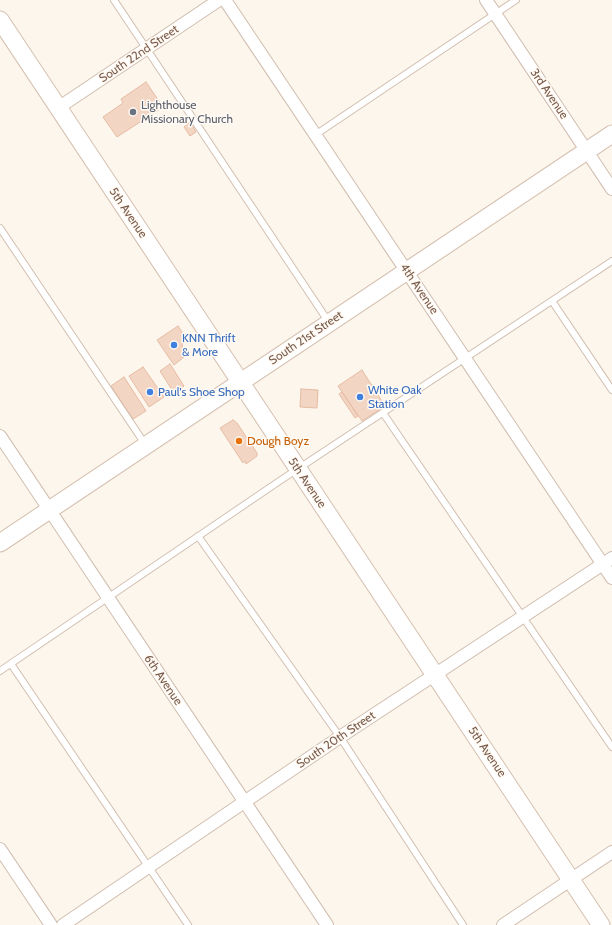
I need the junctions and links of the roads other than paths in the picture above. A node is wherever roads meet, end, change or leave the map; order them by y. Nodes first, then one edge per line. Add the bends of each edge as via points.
1 (114, 0) edge
2 (219, 0) edge
3 (225, 0) edge
4 (486, 0) edge
5 (516, 0) edge
6 (495, 14) junction
7 (0, 20) edge
8 (147, 49) junction
9 (58, 108) junction
10 (612, 134) edge
11 (316, 135) junction
12 (587, 151) junction
13 (612, 189) edge
14 (0, 228) edge
15 (612, 262) edge
16 (407, 271) junction
17 (552, 301) junction
18 (329, 323) junction
19 (465, 358) junction
20 (240, 382) junction
21 (612, 390) edge
22 (383, 413) junction
23 (0, 436) edge
24 (145, 446) junction
25 (298, 469) junction
26 (50, 510) junction
27 (198, 536) junction
28 (0, 543) edge
29 (607, 561) edge
30 (612, 578) edge
31 (109, 599) junction
32 (523, 617) junction
33 (10, 664) junction
34 (0, 671) edge
35 (435, 674) junction
36 (340, 738) junction
37 (612, 747) edge
38 (245, 801) junction
39 (0, 849) edge
40 (612, 852) edge
41 (149, 867) junction
42 (571, 879) junction
43 (50, 925) edge
44 (63, 925) edge
45 (188, 925) edge
46 (327, 925) edge
47 (463, 925) edge
48 (503, 925) edge
49 (601, 925) edge

1 - 8 lane
2 - 8 street, South 22nd Street
3 - 11 street, 4th Avenue
4 - 6 street, 3rd Avenue
5 - 6 lane
6 - 11 lane
6 - 12 street, 3rd Avenue
7 - 9 street, 5th Avenue
8 - 9 street, South 22nd Street
8 - 18 lane
9 - 20 street, 5th Avenue
10 - 12 street, South 21st Street
11 - 16 street, 4th Avenue
12 - 13 street, 3rd Avenue
12 - 16 street, South 21st Street
14 - 24 lane
15 - 17 lane
16 - 18 street, South 21st Street
16 - 19 street, 4th Avenue
17 - 19 lane
17 - 21 lane
18 - 20 street, South 21st Street
19 - 22 lane
19 - 29 street, 4th Avenue
20 - 24 street, South 21st Street
20 - 25 street, 5th Avenue
22 - 25 lane
22 - 32 lane
23 - 26 street, 6th Avenue
24 - 26 street, South 21st Street
25 - 27 lane
25 - 35 street, 5th Avenue
26 - 28 street, South 21st Street
26 - 31 street, 6th Avenue
27 - 31 lane
27 - 36 lane
29 - 30 street, 4th Avenue
29 - 32 street, South 20th Street
31 - 33 lane
31 - 38 street, 6th Avenue
32 - 35 street, South 20th Street
32 - 37 lane
33 - 34 lane
33 - 41 lane
35 - 36 street, South 20th Street
35 - 42 street, 5th Avenue
36 - 38 street, South 20th Street
36 - 47 lane
38 - 41 street, South 20th Street
38 - 46 street, 6th Avenue
39 - 43 street
40 - 42 street
41 - 44 street, South 20th Street
41 - 45 lane
42 - 48 street
42 - 49 street, 5th Avenue

